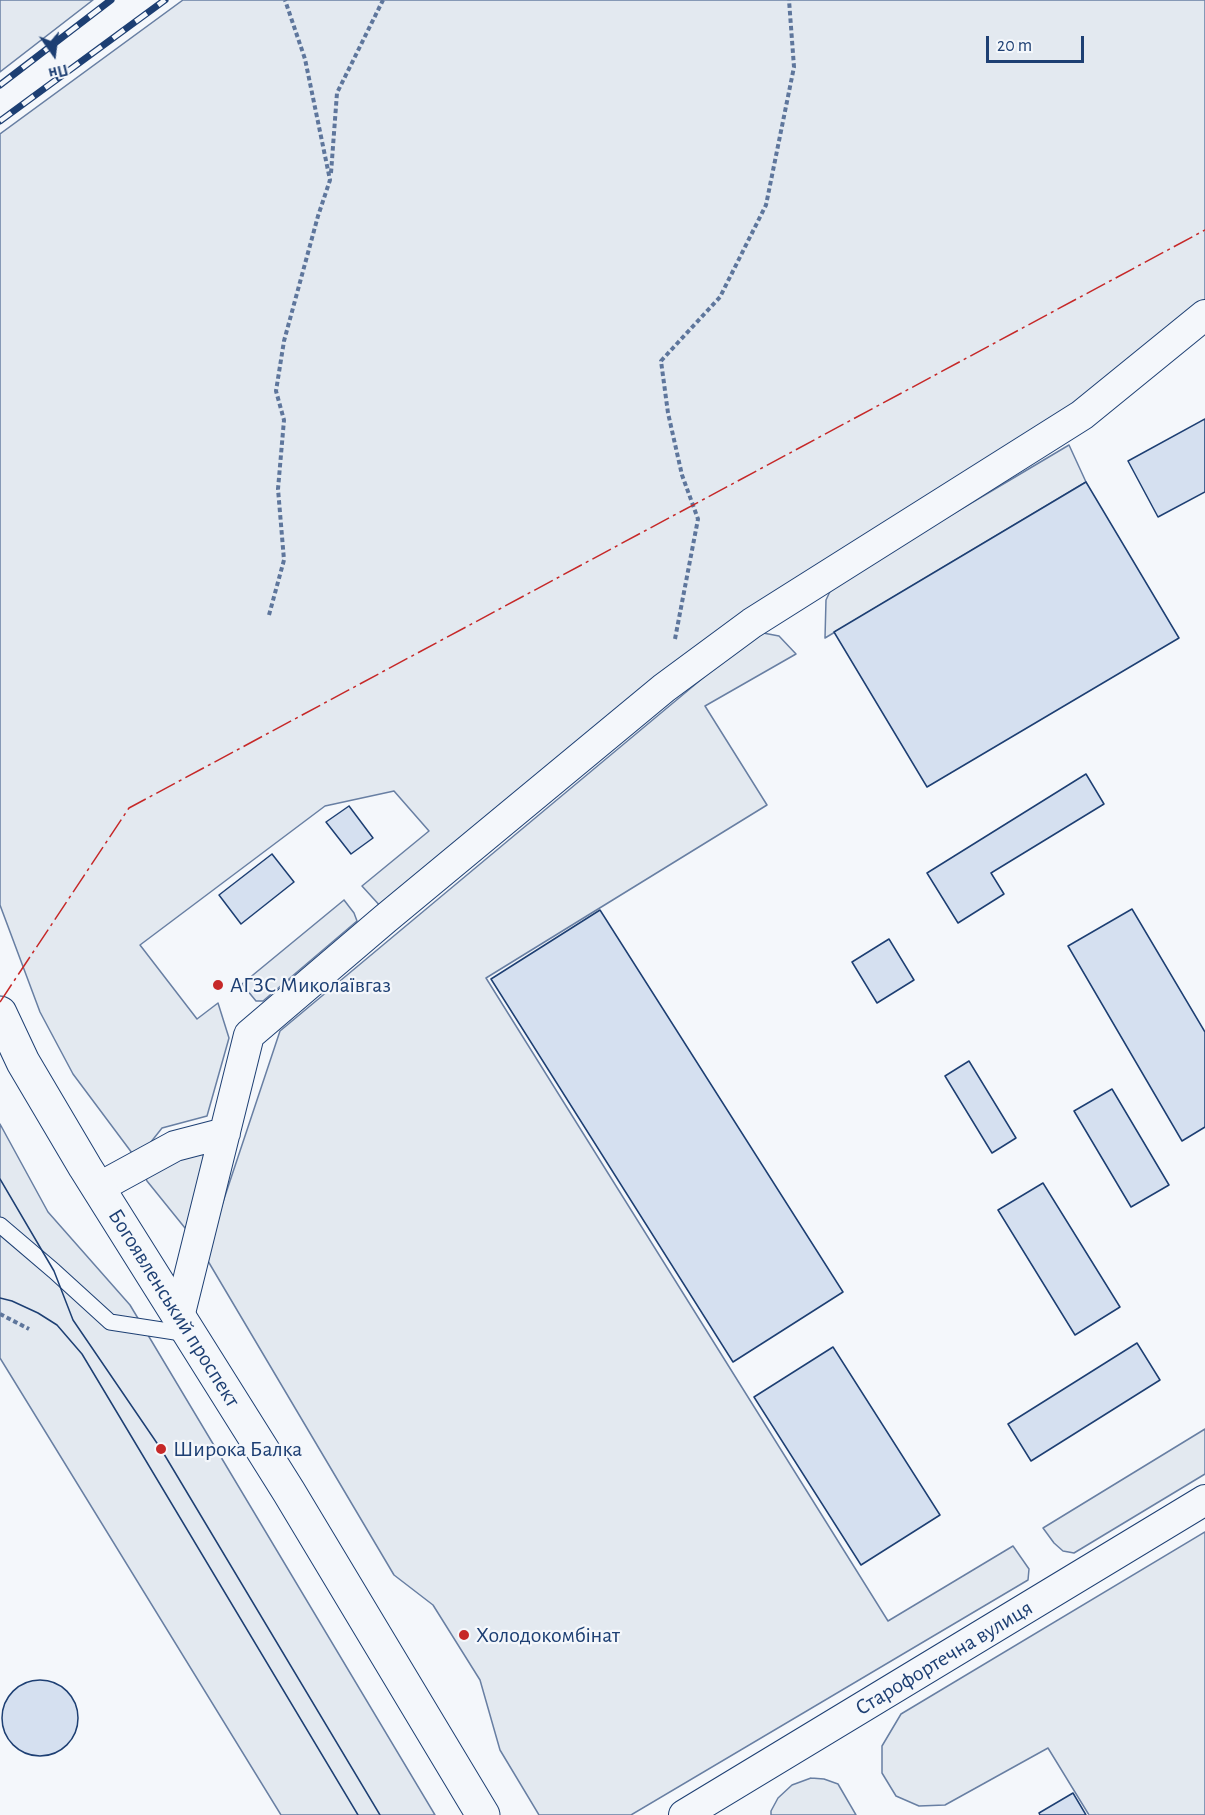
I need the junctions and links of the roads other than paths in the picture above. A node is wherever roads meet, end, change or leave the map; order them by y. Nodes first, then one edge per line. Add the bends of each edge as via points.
1 (1205, 315) edge
2 (0, 1013) edge
3 (225, 1133) junction
4 (98, 1188) junction
5 (0, 1225) edge
6 (185, 1325) junction
7 (1205, 1500) edge
8 (483, 1815) edge
9 (684, 1815) edge

1 - 3 street via 1082,415 752,623 664,688 385,919 249,1035
2 - 4 main road, Богоявленський проспект via 23,1062
3 - 4 street via 175,1146
3 - 6 street
4 - 6 main road, Богоявленський проспект
5 - 6 lane via 110,1322
6 - 8 main road, Богоявленський проспект
7 - 9 street, Старофортечна вулиця

